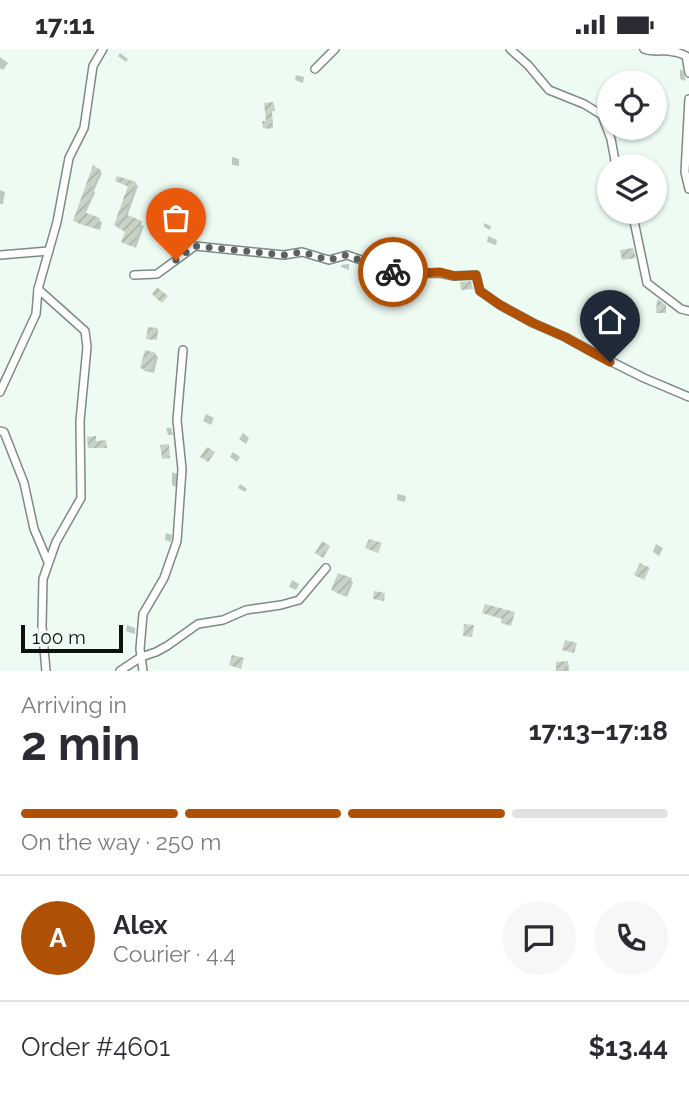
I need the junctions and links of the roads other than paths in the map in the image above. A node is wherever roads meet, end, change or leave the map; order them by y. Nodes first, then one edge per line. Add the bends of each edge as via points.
1 (103, 49) edge
2 (335, 49) edge
3 (510, 49) edge
4 (643, 49) edge
5 (314, 69) dead end
6 (689, 73) edge
7 (689, 99) edge
8 (614, 154) edge
9 (687, 165) edge
10 (689, 189) edge
11 (635, 224) edge
12 (49, 251) junction
13 (0, 255) edge
14 (134, 275) dead end
15 (38, 289) junction
16 (689, 311) edge
17 (183, 350) dead end
18 (0, 392) edge
19 (689, 397) edge
20 (0, 431) edge
21 (48, 562) junction
22 (326, 568) dead end
23 (141, 657) junction
24 (46, 671) edge
25 (120, 671) edge
26 (143, 671) edge

1 - 12 street via 93,66 84,128 69,158
2 - 5 street
3 - 8 street via 548,90 602,115
4 - 6 street via 685,56
7 - 9 street
9 - 10 street
11 - 16 street via 647,283
12 - 13 street
12 - 15 street
14 - 19 street via 157,274 195,246 284,255 302,252 329,260 346,255 401,274 476,275 480,291 500,305
15 - 18 street via 36,314
15 - 21 street via 85,331 87,347 80,421 81,498
17 - 23 street via 177,420 182,469 177,541 164,578 143,614
20 - 21 street via 24,483 34,529
21 - 24 street via 42,612
22 - 23 street via 295,602 198,624 167,646
23 - 25 street
23 - 26 street

